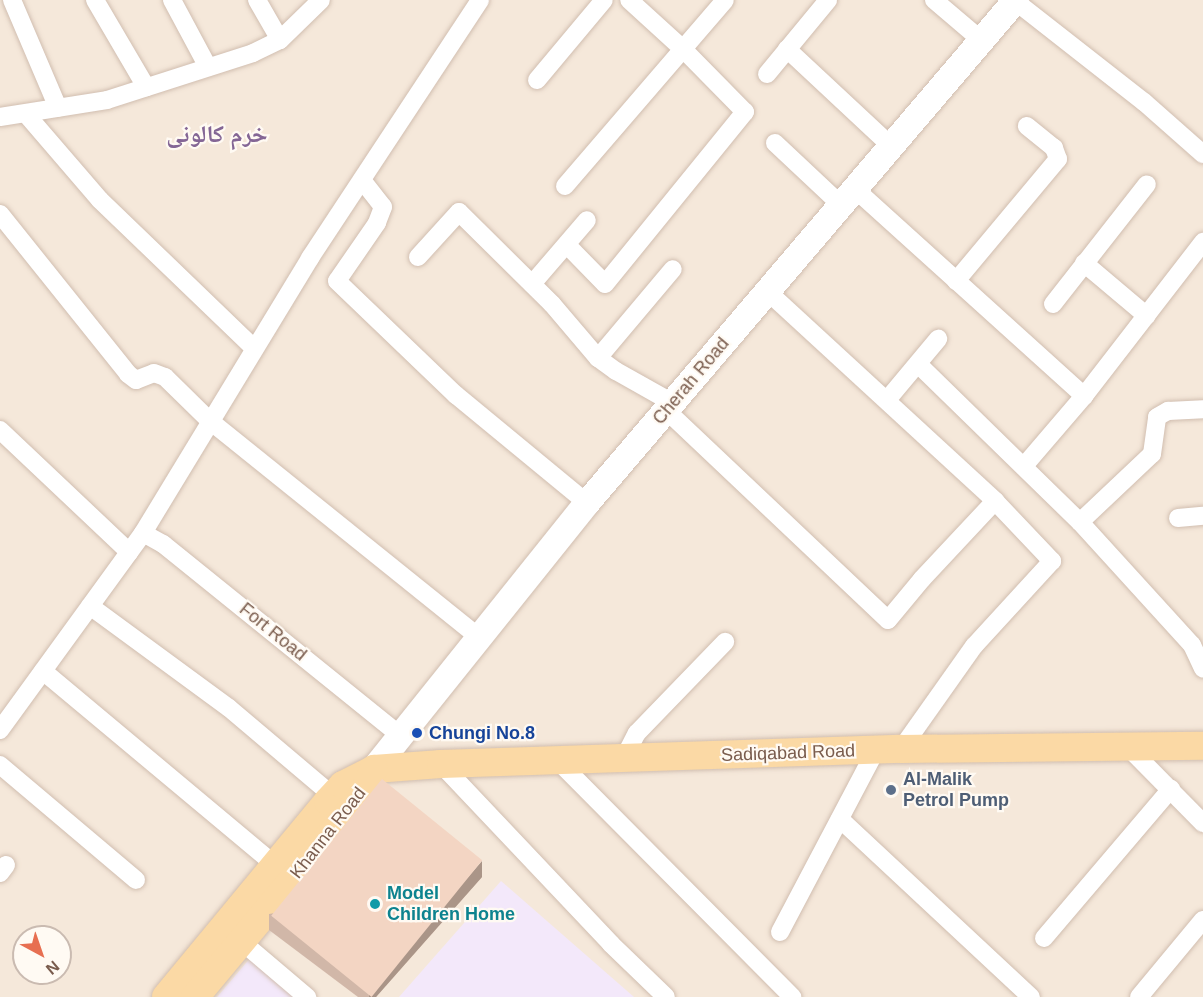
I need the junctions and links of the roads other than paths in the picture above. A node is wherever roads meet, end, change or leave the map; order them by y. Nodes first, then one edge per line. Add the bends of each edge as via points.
1 (12, 0) edge
2 (95, 0) edge
3 (172, 0) edge
4 (257, 0) edge
5 (321, 0) edge
6 (480, 0) edge
7 (604, 0) edge
8 (628, 0) edge
9 (725, 0) edge
10 (828, 0) edge
11 (934, 0) edge
12 (1016, 0) edge
13 (280, 40) junction
14 (981, 40) junction
15 (787, 49) junction
16 (684, 50) junction
17 (208, 67) junction
18 (767, 74) dead end
19 (537, 80) dead end
20 (146, 87) junction
21 (58, 108) junction
22 (26, 114) junction
23 (0, 117) edge
24 (1027, 126) dead end
25 (775, 143) dead end
26 (891, 146) junction
27 (1203, 154) edge
28 (362, 180) junction
29 (1147, 184) dead end
30 (565, 186) dead end
31 (848, 197) junction
32 (0, 214) edge
33 (586, 220) dead end
34 (1203, 243) edge
35 (567, 245) junction
36 (418, 257) dead end
37 (1084, 263) junction
38 (673, 269) dead end
39 (956, 282) junction
40 (532, 284) junction
41 (767, 291) junction
42 (1053, 304) dead end
43 (1147, 316) junction
44 (938, 339) dead end
45 (254, 348) junction
46 (598, 358) junction
47 (918, 364) junction
48 (1084, 396) junction
49 (887, 400) junction
50 (670, 407) junction
51 (1203, 409) edge
52 (210, 421) junction
53 (0, 430) edge
54 (1024, 466) junction
55 (995, 501) junction
56 (587, 503) junction
57 (1203, 516) edge
58 (1178, 518) dead end
59 (1080, 522) junction
60 (143, 533) junction
61 (129, 552) junction
62 (90, 606) junction
63 (480, 638) junction
64 (725, 642) dead end
65 (1197, 643) edge
66 (1203, 669) edge
67 (43, 671) junction
68 (0, 730) edge
69 (400, 736) junction
70 (1203, 746) edge
71 (1128, 747) junction
72 (889, 749) junction
73 (624, 758) junction
74 (557, 760) junction
75 (441, 764) junction
76 (0, 765) edge
77 (374, 769) junction
78 (1171, 789) junction
79 (333, 796) junction
80 (840, 819) junction
81 (1203, 823) edge
82 (275, 865) junction
83 (136, 880) dead end
84 (1203, 920) edge
85 (780, 932) dead end
86 (233, 934) junction
87 (1044, 938) dead end
88 (166, 997) edge
89 (195, 997) edge
90 (307, 997) edge
91 (666, 997) edge
92 (792, 997) edge
93 (1031, 997) edge
94 (1139, 997) edge

1 - 21 street
2 - 20 street
3 - 17 street
4 - 13 street
5 - 13 street
6 - 28 street
7 - 19 street
8 - 16 street
9 - 16 street
10 - 15 street
11 - 14 street
12 - 14 street, Cherah Road
12 - 27 street
13 - 17 street via 254,53
14 - 26 street, Cherah Road
15 - 18 street
15 - 26 street
16 - 30 street
16 - 35 street via 746,112 605,284
17 - 20 street
20 - 21 street via 107,100
21 - 22 street
22 - 23 street
22 - 45 street via 100,200
24 - 39 street via 1054,148 1058,159
25 - 31 street
26 - 31 street, Cherah Road
28 - 45 street
28 - 56 street via 383,207 377,223 338,281 456,395
29 - 37 street
31 - 39 street
31 - 41 street, Cherah Road
32 - 52 street via 128,374 136,380 154,373 165,377
33 - 35 street
34 - 43 street
35 - 40 street
36 - 40 street via 459,212
37 - 42 street
37 - 43 street
38 - 46 street
39 - 48 street
40 - 46 street
41 - 49 street
41 - 50 street, Cherah Road
43 - 48 street
44 - 47 street
45 - 52 street
46 - 50 street
47 - 49 street
47 - 54 street
48 - 54 street
49 - 55 street
50 - 55 street via 888,620
50 - 56 street, Cherah Road
51 - 59 street via 1167,411 1157,417 1152,454
52 - 60 street
52 - 63 street
53 - 61 street
54 - 59 street
55 - 72 street via 1052,561 974,646
56 - 63 street, Cherah Road
57 - 58 street
59 - 65 street
60 - 61 street
60 - 69 street, Fort Road via 163,544
61 - 62 street
62 - 67 street
62 - 79 street via 229,708
63 - 69 street, Cherah Road
64 - 73 street via 637,733
65 - 66 street
67 - 68 street
67 - 82 street
69 - 77 street, Cherah Road
70 - 71 main road, Sadiqabad Road
71 - 72 main road, Sadiqabad Road
71 - 78 street
72 - 73 main road, Sadiqabad Road
72 - 80 street
73 - 74 main road, Sadiqabad Road
74 - 75 main road, Sadiqabad Road
74 - 92 street
75 - 77 main road, Sadiqabad Road
75 - 91 street
76 - 83 street
77 - 79 main road, Khanna Road via 343,785
77 - 86 main road, Khanna Road via 361,798
78 - 81 street
78 - 87 street
79 - 82 main road, Khanna Road
80 - 85 street
80 - 93 street
82 - 86 main road, Khanna Road
84 - 94 street
86 - 88 main road, Khanna Road
86 - 89 main road, Khanna Road
86 - 90 street

